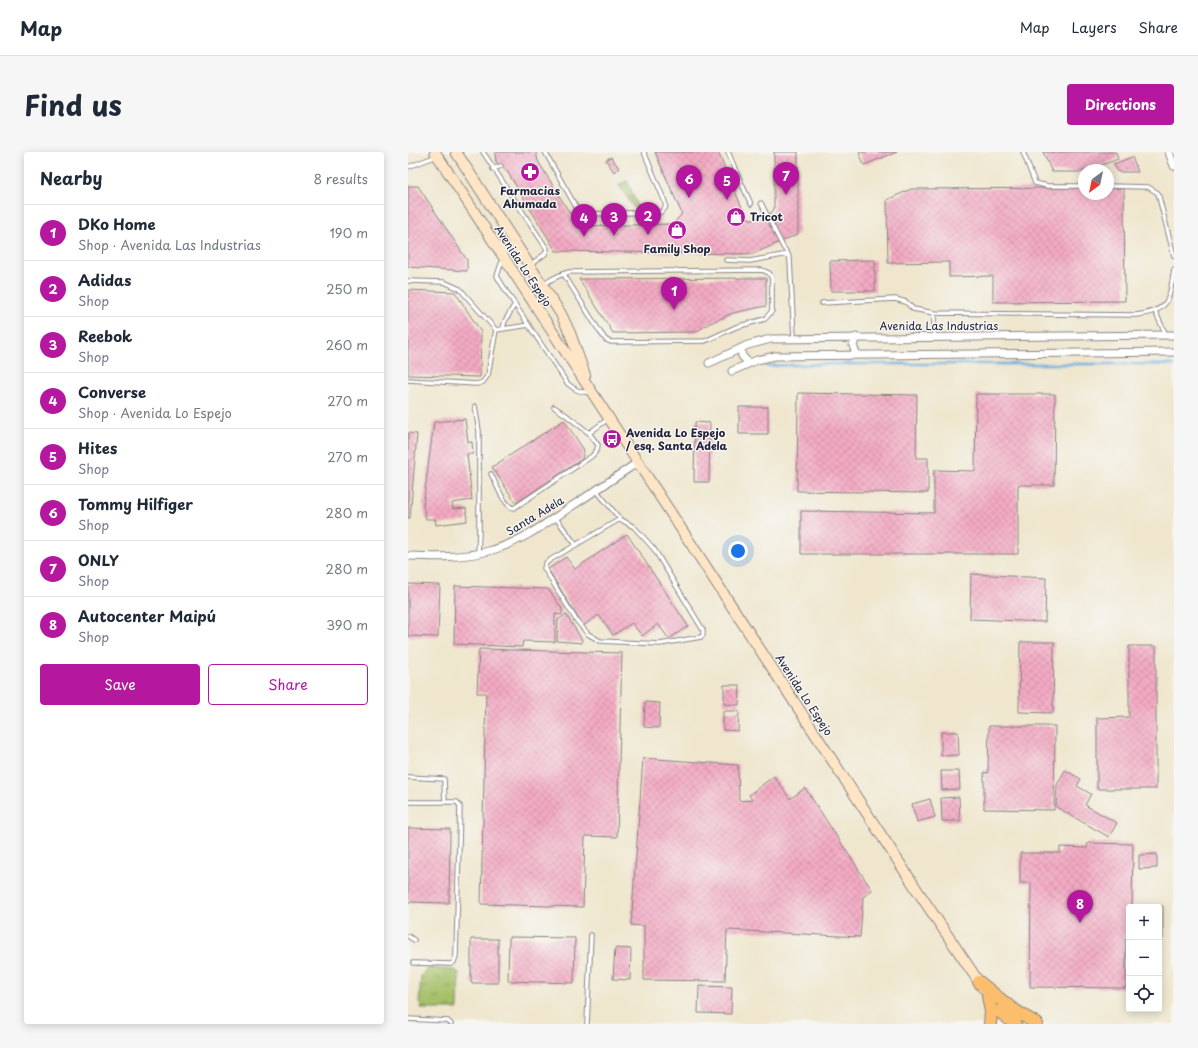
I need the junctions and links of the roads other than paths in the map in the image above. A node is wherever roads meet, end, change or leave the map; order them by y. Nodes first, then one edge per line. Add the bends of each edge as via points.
1 (456, 152) edge
2 (483, 152) edge
3 (545, 152) edge
4 (644, 152) edge
5 (728, 152) edge
6 (1023, 152) edge
7 (1169, 152) edge
8 (437, 153) edge
9 (501, 166) dead end
10 (1174, 166) edge
11 (408, 167) edge
12 (493, 169) junction
13 (1078, 186) edge
14 (1114, 186) edge
15 (761, 203) dead end
16 (751, 204) dead end
17 (788, 254) junction
18 (1174, 256) edge
19 (503, 257) junction
20 (726, 260) dead end
21 (530, 266) junction
22 (1174, 270) edge
23 (563, 273) junction
24 (408, 281) edge
25 (544, 289) junction
26 (532, 301) junction
27 (822, 303) dead end
28 (515, 304) junction
29 (1156, 311) junction
30 (934, 312) junction
31 (529, 325) junction
32 (503, 328) junction
33 (496, 330) junction
34 (1166, 335) junction
35 (1174, 335) edge
36 (856, 337) junction
37 (934, 337) junction
38 (794, 338) junction
39 (741, 348) junction
40 (1174, 352) edge
41 (857, 355) junction
42 (709, 363) dead end
43 (749, 363) junction
44 (732, 371) dead end
45 (408, 380) edge
46 (592, 392) junction
47 (475, 406) dead end
48 (554, 407) dead end
49 (609, 419) junction
50 (589, 433) junction
51 (638, 462) junction
52 (491, 474) dead end
53 (596, 490) junction
54 (555, 517) junction
55 (620, 519) junction
56 (576, 545) junction
57 (478, 554) junction
58 (408, 556) edge
59 (408, 777) edge
60 (408, 802) edge
61 (445, 802) junction
62 (591, 935) dead end
63 (408, 936) edge
64 (414, 940) dead end
65 (414, 963) dead end
66 (979, 982) junction
67 (988, 996) junction
68 (999, 1011) junction
69 (408, 1019) edge
70 (451, 1024) edge
71 (587, 1024) edge
72 (990, 1024) edge
73 (998, 1024) edge
74 (1015, 1024) edge
75 (1037, 1024) edge

1 - 21 main road, Avenida Lo Espejo
2 - 12 lane
3 - 4 lane via 576,207 584,214 661,212 666,206 665,202
5 - 16 lane
6 - 13 lane via 1035,183 1047,186
7 - 10 street
8 - 11 lane
8 - 19 main road, Avenida Lo Espejo
9 - 12 lane
12 - 21 lane via 547,249 546,254
14 - 18 lane via 1148,187 1158,193
15 - 17 lane
17 - 20 lane via 750,261
17 - 38 lane
19 - 26 main road, Avenida Lo Espejo
19 - 28 lane via 497,276
21 - 25 main road, Avenida Lo Espejo
22 - 29 lane via 1170,295 1161,309
23 - 23 lane via 600,332 611,342 705,340 736,327 765,320 772,311 772,278 769,273 762,270
23 - 25 lane via 556,276
24 - 33 lane via 444,282 460,289
25 - 26 main road via 546,296 541,300
25 - 46 main road, Avenida Lo Espejo via 566,324
26 - 46 main road, Avenida Lo Espejo
27 - 30 lane via 895,299 906,302 913,309
28 - 31 lane
28 - 32 lane
29 - 30 lane via 1136,315
29 - 34 lane
30 - 37 lane
31 - 32 lane
31 - 46 lane via 567,383 574,389
32 - 33 lane
33 - 45 lane via 488,375 483,382 477,384
34 - 35 street, Avenida Las Industrias
34 - 37 street, Avenida Las Industrias
36 - 37 street, Avenida Las Industrias
36 - 38 street, Avenida Las Industrias
36 - 41 street via 853,346
38 - 39 street, Avenida Las Industrias via 762,340
39 - 42 street, Avenida Las Industrias
39 - 43 street via 742,356
40 - 41 street
41 - 43 street via 775,356
43 - 44 street
46 - 49 main road, Avenida Lo Espejo
47 - 57 lane via 478,431
48 - 50 lane
49 - 50 lane
49 - 51 main road, Avenida Lo Espejo
50 - 52 lane via 598,445 592,456 514,508 507,504
51 - 53 street, Santa Adela
51 - 66 main road, Avenida Lo Espejo
53 - 54 street, Santa Adela
53 - 55 lane
54 - 56 lane
54 - 57 street, Santa Adela via 512,543
55 - 56 lane
55 - 56 lane via 634,527 654,549 703,630 701,637 660,644 600,641 588,634 576,620 544,568 550,560
57 - 58 street, Santa Adela via 449,557
59 - 61 lane via 444,779
60 - 61 lane
61 - 65 lane via 457,802 460,806 456,956 451,964
62 - 71 lane
63 - 64 lane
66 - 67 main road, Avenida Lo Espejo
66 - 75 main road via 1011,1008
67 - 68 main road, Avenida Lo Espejo
67 - 72 main road
68 - 73 main road
68 - 74 main road
69 - 70 lane via 448,1021

